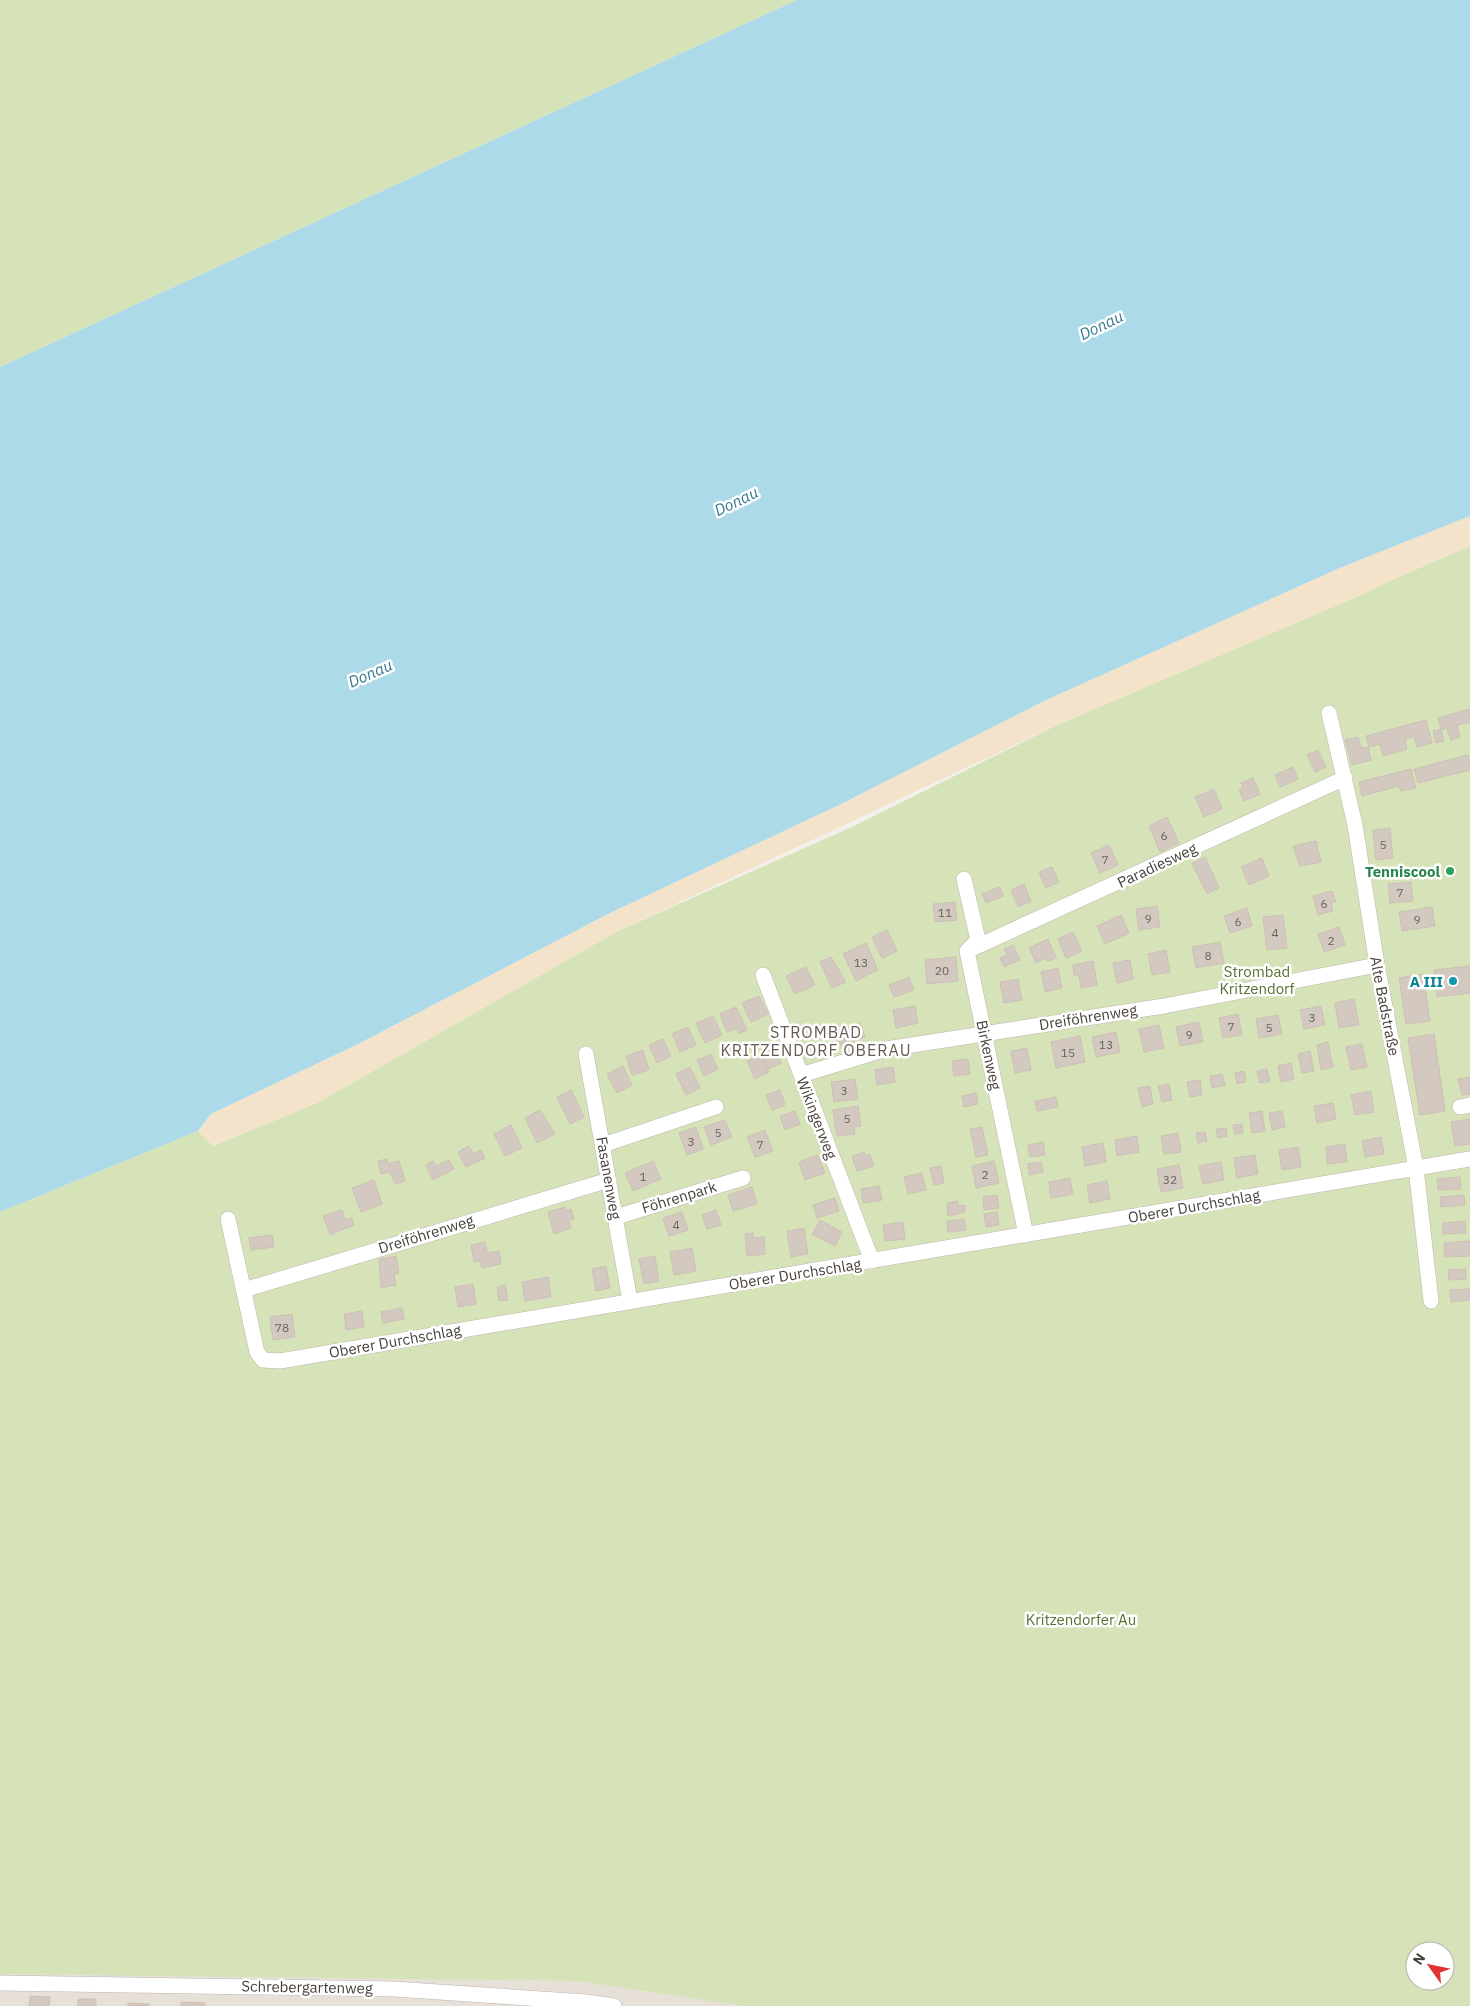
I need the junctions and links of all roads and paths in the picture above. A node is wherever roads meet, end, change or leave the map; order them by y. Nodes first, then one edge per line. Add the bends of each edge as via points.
1 (1329, 713) dead end
2 (1345, 778) junction
3 (964, 879) dead end
4 (967, 951) junction
5 (1377, 965) junction
6 (762, 975) dead end
7 (984, 1033) junction
8 (586, 1054) dead end
9 (801, 1075) junction
10 (716, 1107) dead end
11 (603, 1146) junction
12 (1470, 1159) edge
13 (1416, 1168) junction
14 (743, 1178) dead end
15 (609, 1180) junction
16 (616, 1217) junction
17 (228, 1219) dead end
18 (1026, 1235) junction
19 (872, 1261) junction
20 (244, 1290) junction
21 (1431, 1301) dead end
22 (630, 1302) junction
23 (0, 1983) edge
24 (614, 2006) edge

1 - 2 street, Alte Badstraße
2 - 4 street, Paradiesweg
2 - 5 street, Alte Badstraße
3 - 4 street via 978,940
4 - 7 street, Birkenweg
5 - 7 street, Dreiföhrenweg via 1164,1006
5 - 13 street, Alte Badstraße
6 - 9 street, Wikingerweg
7 - 9 street, Dreiföhrenweg via 886,1049
7 - 18 street, Birkenweg
8 - 11 street, Fasanenweg
9 - 19 street, Wikingerweg
10 - 11 street
11 - 15 street, Fasanenweg
12 - 13 street, Oberer Durchschlag
13 - 18 street, Oberer Durchschlag
13 - 21 street, Alte Badstraße
14 - 16 street, Föhrenpark
15 - 16 street, Fasanenweg
15 - 20 street, Dreiföhrenweg
16 - 22 street, Fasanenweg
17 - 20 street, Oberer Durchschlag
18 - 19 street, Oberer Durchschlag
19 - 22 street, Oberer Durchschlag
20 - 22 street, Oberer Durchschlag via 257,1352 263,1360 280,1361
23 - 24 street, Schrebergartenweg via 394,1989

